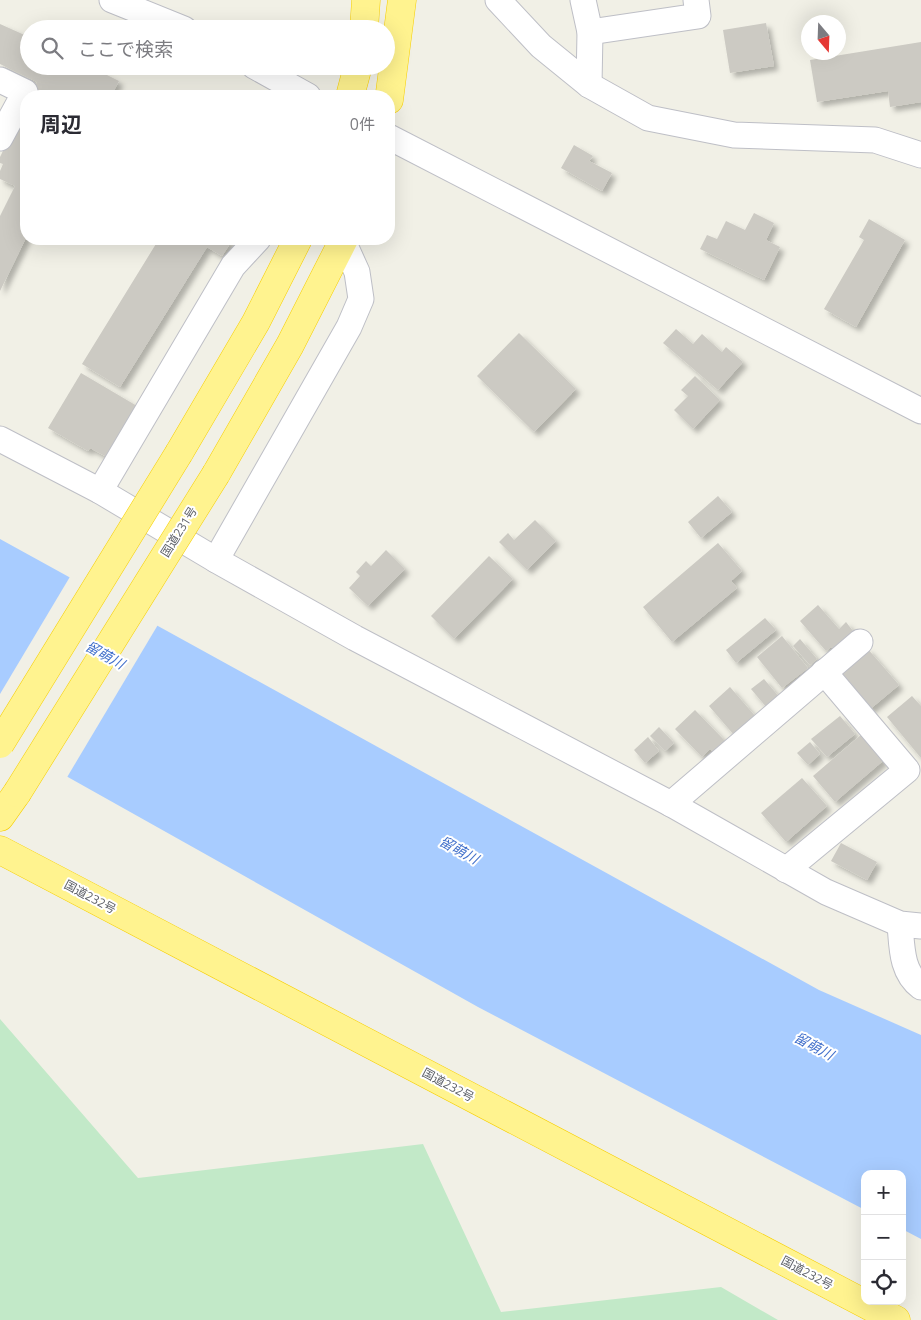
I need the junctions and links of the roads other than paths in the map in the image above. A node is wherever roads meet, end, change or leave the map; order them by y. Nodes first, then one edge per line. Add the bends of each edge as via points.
1 (112, 0) edge
2 (366, 0) edge
3 (402, 0) edge
4 (498, 0) edge
5 (583, 0) edge
6 (696, 0) edge
7 (162, 20) edge
8 (365, 20) edge
9 (590, 32) junction
10 (395, 54) edge
11 (270, 75) edge
12 (356, 75) edge
13 (392, 75) edge
14 (0, 80) edge
15 (589, 85) junction
16 (21, 90) edge
17 (297, 90) edge
18 (352, 90) edge
19 (390, 90) edge
20 (20, 101) edge
21 (0, 138) edge
22 (395, 140) edge
23 (921, 155) edge
24 (252, 245) edge
25 (295, 245) edge
26 (340, 245) edge
27 (345, 245) edge
28 (921, 411) edge
29 (0, 440) edge
30 (100, 491) junction
31 (216, 560) junction
32 (860, 642) dead end
33 (824, 672) junction
34 (0, 744) edge
35 (672, 804) junction
36 (0, 817) edge
37 (0, 850) edge
38 (786, 870) junction
39 (911, 925) edge
40 (921, 987) edge
41 (896, 1320) edge

1 - 7 street
2 - 8 highway
3 - 10 highway
4 - 15 street via 541,46
5 - 9 street
6 - 9 street via 698,16
9 - 15 street
11 - 17 street
12 - 18 highway
13 - 19 highway
14 - 16 street
15 - 23 street via 648,118 734,134 875,140
20 - 21 street
22 - 28 street
24 - 30 street via 232,266
25 - 34 highway, bridge via 256,322 179,453
26 - 36 highway, 国道231号, bridge via 290,344 216,474
27 - 31 street via 357,272 361,299 349,327
29 - 30 street
30 - 31 street
31 - 35 street via 355,638
32 - 33 street
33 - 35 street
33 - 38 street via 907,770
35 - 38 street
37 - 41 highway, 国道232号
38 - 39 street via 826,892
39 - 40 street via 904,963 913,981

